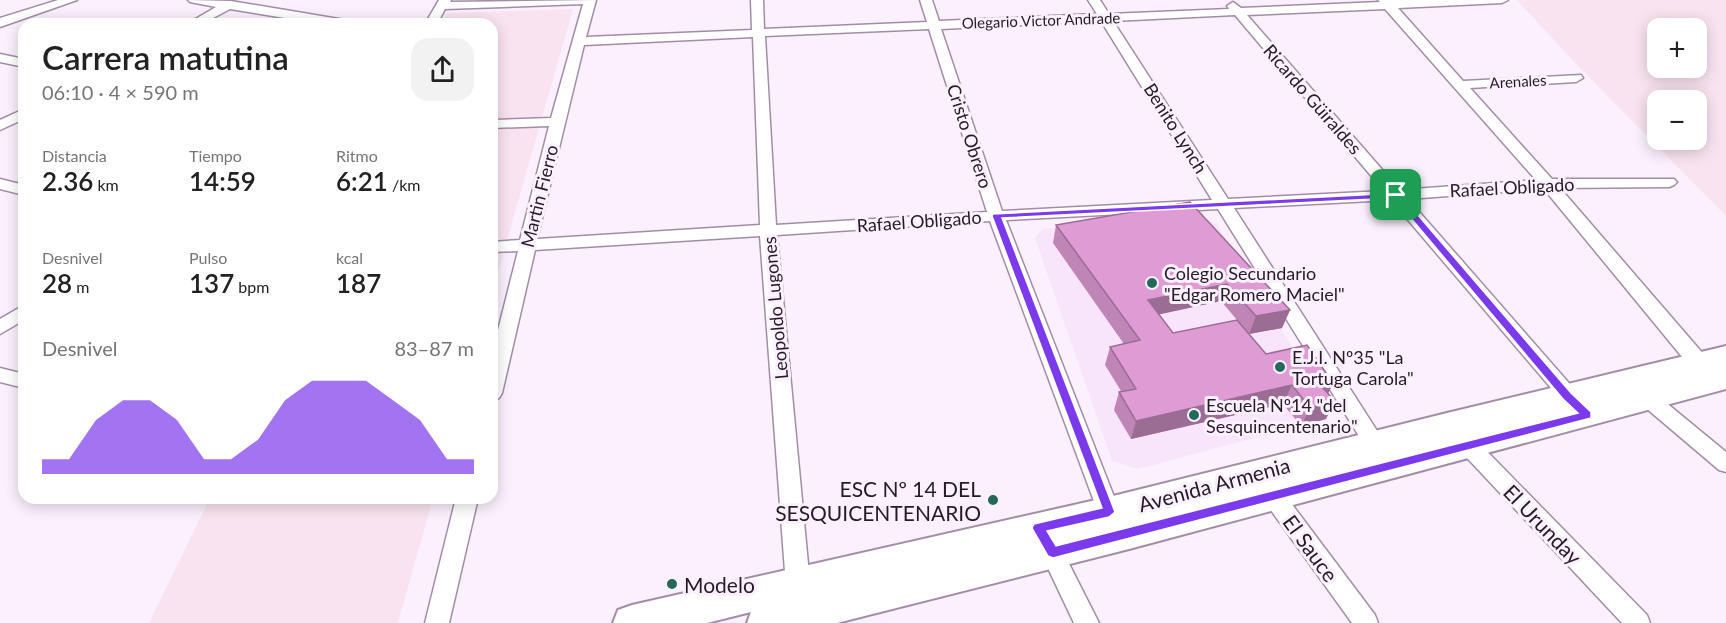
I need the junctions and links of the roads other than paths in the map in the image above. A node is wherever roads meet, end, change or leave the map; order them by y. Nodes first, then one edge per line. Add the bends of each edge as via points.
1 (71, 0) edge
2 (194, 0) edge
3 (277, 0) edge
4 (590, 0) edge
5 (757, 0) edge
6 (926, 0) edge
7 (1095, 0) edge
8 (1502, 0) edge
9 (1385, 2) edge
10 (234, 3) edge
11 (444, 3) edge
12 (1232, 6) edge
13 (269, 11) junction
14 (1106, 17) junction
15 (205, 18) edge
16 (310, 18) edge
17 (435, 18) edge
18 (0, 23) edge
19 (934, 24) junction
20 (758, 33) junction
21 (580, 41) junction
22 (0, 58) edge
23 (18, 62) edge
24 (1576, 78) dead end
25 (1461, 85) junction
26 (18, 116) edge
27 (557, 122) junction
28 (498, 124) edge
29 (0, 126) edge
30 (1669, 182) dead end
31 (0, 184) edge
32 (1548, 184) junction
33 (18, 188) edge
34 (1396, 195) junction
35 (1224, 204) junction
36 (996, 216) junction
37 (768, 231) junction
38 (527, 245) junction
39 (498, 247) edge
40 (18, 315) edge
41 (0, 328) edge
42 (498, 368) edge
43 (1718, 370) edge
44 (0, 375) edge
45 (18, 380) edge
46 (1638, 391) junction
47 (1577, 405) junction
48 (1457, 435) junction
49 (1384, 454) junction
50 (1726, 464) edge
51 (1265, 485) junction
52 (466, 504) edge
53 (1119, 523) junction
54 (1046, 540) junction
55 (806, 607) edge
56 (437, 623) edge
57 (632, 623) edge
58 (766, 623) edge
59 (1087, 623) edge
60 (1366, 623) edge
61 (1638, 623) edge

1 - 18 street
2 - 10 street
3 - 13 street
4 - 11 street
4 - 21 street, Martin Fierro
5 - 20 street, Leopoldo Lugones
6 - 19 street, Cristo Obrero
7 - 14 street, Benito Lynch
8 - 9 street, Olegario Victor Andrade
9 - 12 street, Olegario Victor Andrade
9 - 25 street
10 - 13 street
10 - 15 street
11 - 17 street
12 - 14 street, Olegario Victor Andrade
12 - 34 street, Ricardo Güiraldes
13 - 16 street
14 - 19 street, Olegario Victor Andrade
14 - 35 street, Benito Lynch
19 - 20 street, Olegario Victor Andrade
19 - 36 street, Cristo Obrero
20 - 21 street, Olegario Victor Andrade
20 - 37 street, Leopoldo Lugones
21 - 27 street, Martin Fierro
22 - 23 street
24 - 25 street, Arenales
25 - 32 street
26 - 29 street
27 - 28 street
27 - 38 street, Martin Fierro
30 - 32 street, Rafael Obligado
31 - 33 street
32 - 34 street, Rafael Obligado
32 - 43 street
34 - 35 street, Rafael Obligado
34 - 47 street, Ricardo Güiraldes
35 - 36 street, Rafael Obligado
35 - 49 street, Benito Lynch
36 - 37 street, Rafael Obligado
36 - 53 street, Cristo Obrero
37 - 38 street, Rafael Obligado
37 - 55 street, Leopoldo Lugones
38 - 39 street, Rafael Obligado
38 - 42 street, Martin Fierro
40 - 41 street
43 - 46 main road, Avenida Armenia
44 - 45 street
46 - 47 main road, Avenida Armenia
46 - 50 street
47 - 48 main road, Avenida Armenia
48 - 49 main road, Avenida Armenia
48 - 61 street, El Urunday
49 - 51 main road, Avenida Armenia
51 - 53 main road, Avenida Armenia
51 - 60 street, El Sauce
52 - 56 street
53 - 54 main road, Avenida Armenia
54 - 55 main road, Avenida Armenia
54 - 59 street
55 - 57 main road, Avenida Armenia
55 - 58 main road, Avenida Armenia

